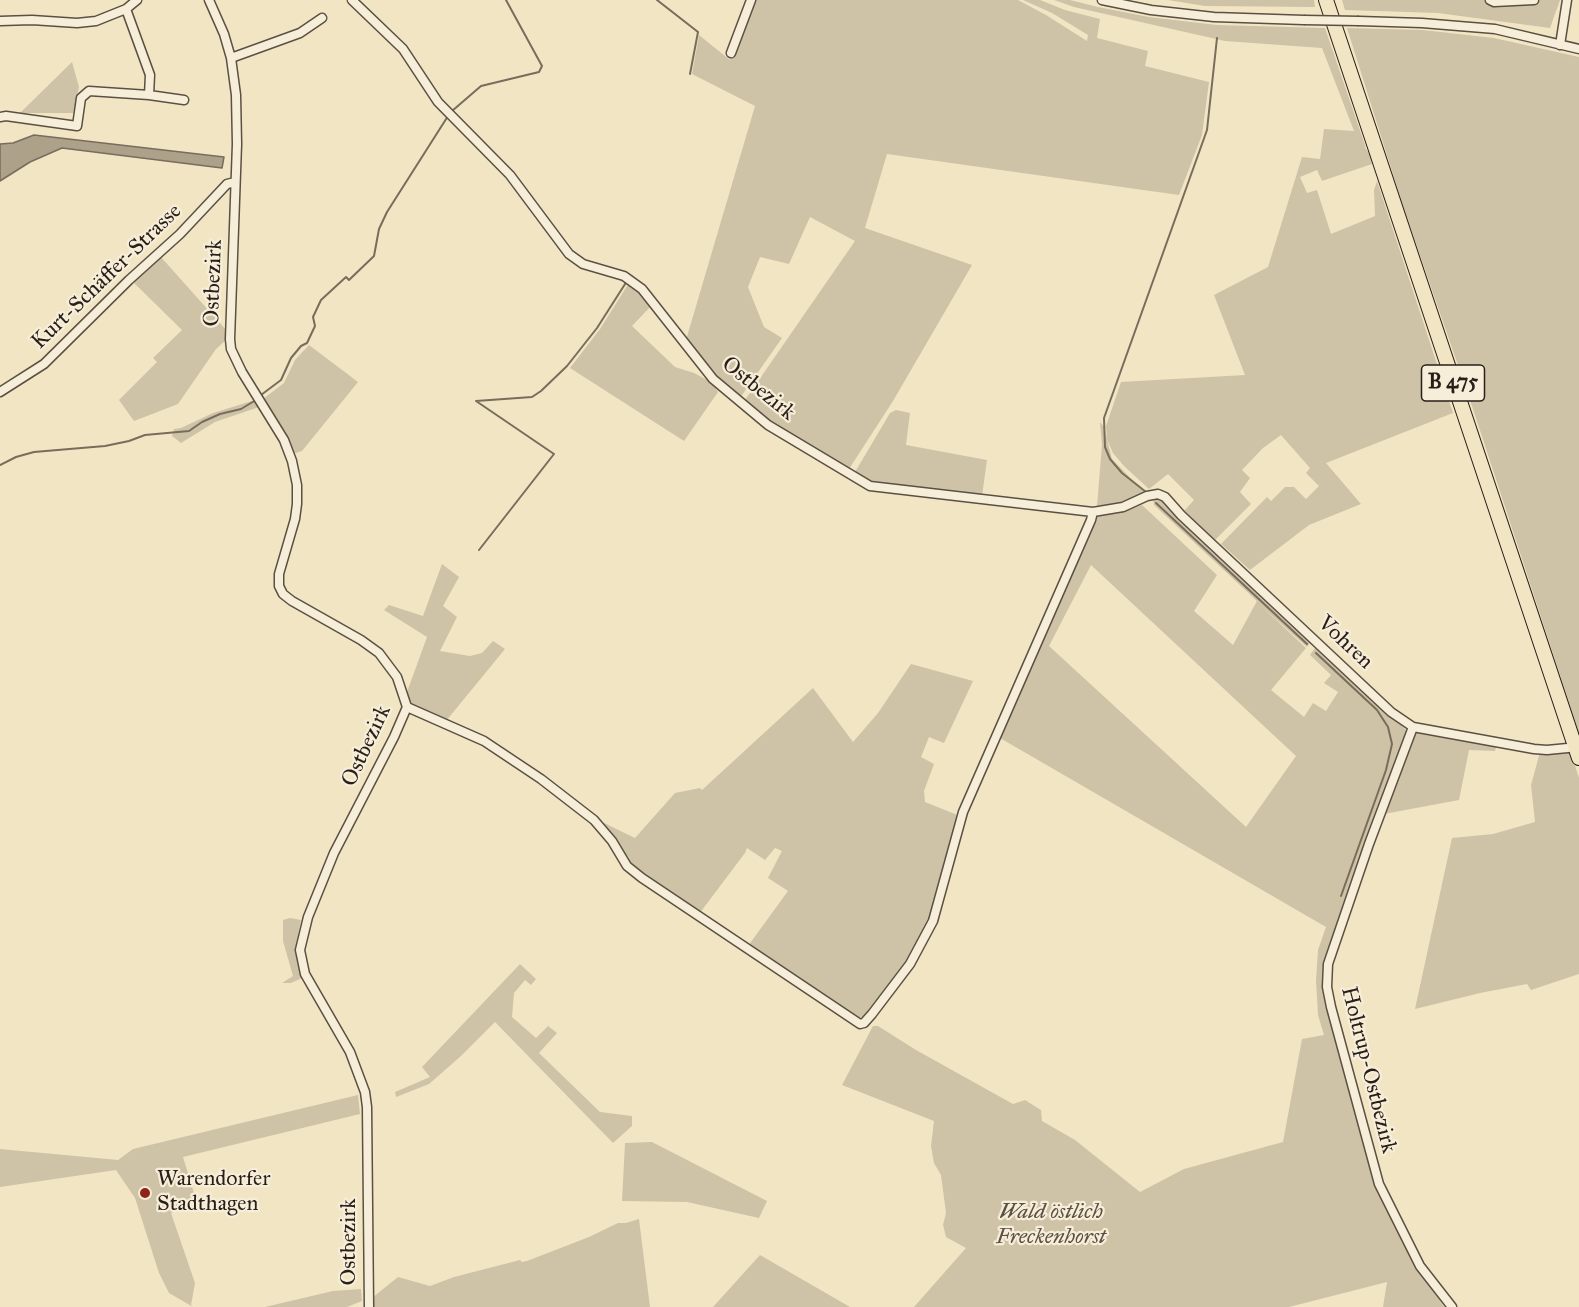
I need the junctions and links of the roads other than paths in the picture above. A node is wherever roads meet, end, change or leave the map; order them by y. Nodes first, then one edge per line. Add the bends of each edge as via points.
1 (137, 0) edge
2 (209, 0) edge
3 (352, 0) edge
4 (751, 0) edge
5 (1102, 0) edge
6 (1326, 0) edge
7 (1491, 0) edge
8 (1534, 0) edge
9 (1567, 0) edge
10 (126, 9) junction
11 (322, 18) dead end
12 (0, 21) edge
13 (1560, 45) junction
14 (1579, 49) edge
15 (730, 53) dead end
16 (231, 58) junction
17 (149, 95) junction
18 (184, 100) dead end
19 (0, 117) edge
20 (235, 182) junction
21 (0, 392) edge
22 (1123, 507) joint
23 (1093, 512) junction
24 (407, 707) junction
25 (1413, 727) junction
26 (1578, 751) edge
27 (369, 1307) edge
28 (1452, 1307) edge

1 - 10 street
2 - 16 street
3 - 23 street, Ostbezirk via 403,49 438,102 510,176 568,254 583,264 624,276 642,289 713,379 768,425 870,486
4 - 15 street
5 - 13 street, bridge via 1214,17 1495,29
6 - 26 main road, B 475
7 - 8 street
9 - 13 street
10 - 12 street via 87,22
10 - 17 street via 150,75
11 - 16 street via 300,33
13 - 14 street
16 - 20 street via 236,95
17 - 18 street
17 - 19 street via 89,91 81,98 77,126
20 - 21 street, Kurt-Schäffer-Strasse via 227,184 44,364
20 - 24 street, Ostbezirk via 231,349 284,440 297,485 296,512 279,586 292,601 378,653 397,677
22 - 23 street, Ostbezirk
22 - 25 street, Vohren via 1147,496 1165,497 1392,712
23 - 24 street via 963,812 933,921 910,964 864,1023 860,1024 642,878 627,866 594,820 541,779 484,741
24 - 27 street, Ostbezirk via 334,854 308,917 300,950 305,974 350,1052 365,1092
25 - 26 street, Vohren via 1534,749
25 - 28 street, Holtrup-Ostbezirk via 1328,964 1327,987 1379,1184 1420,1266

